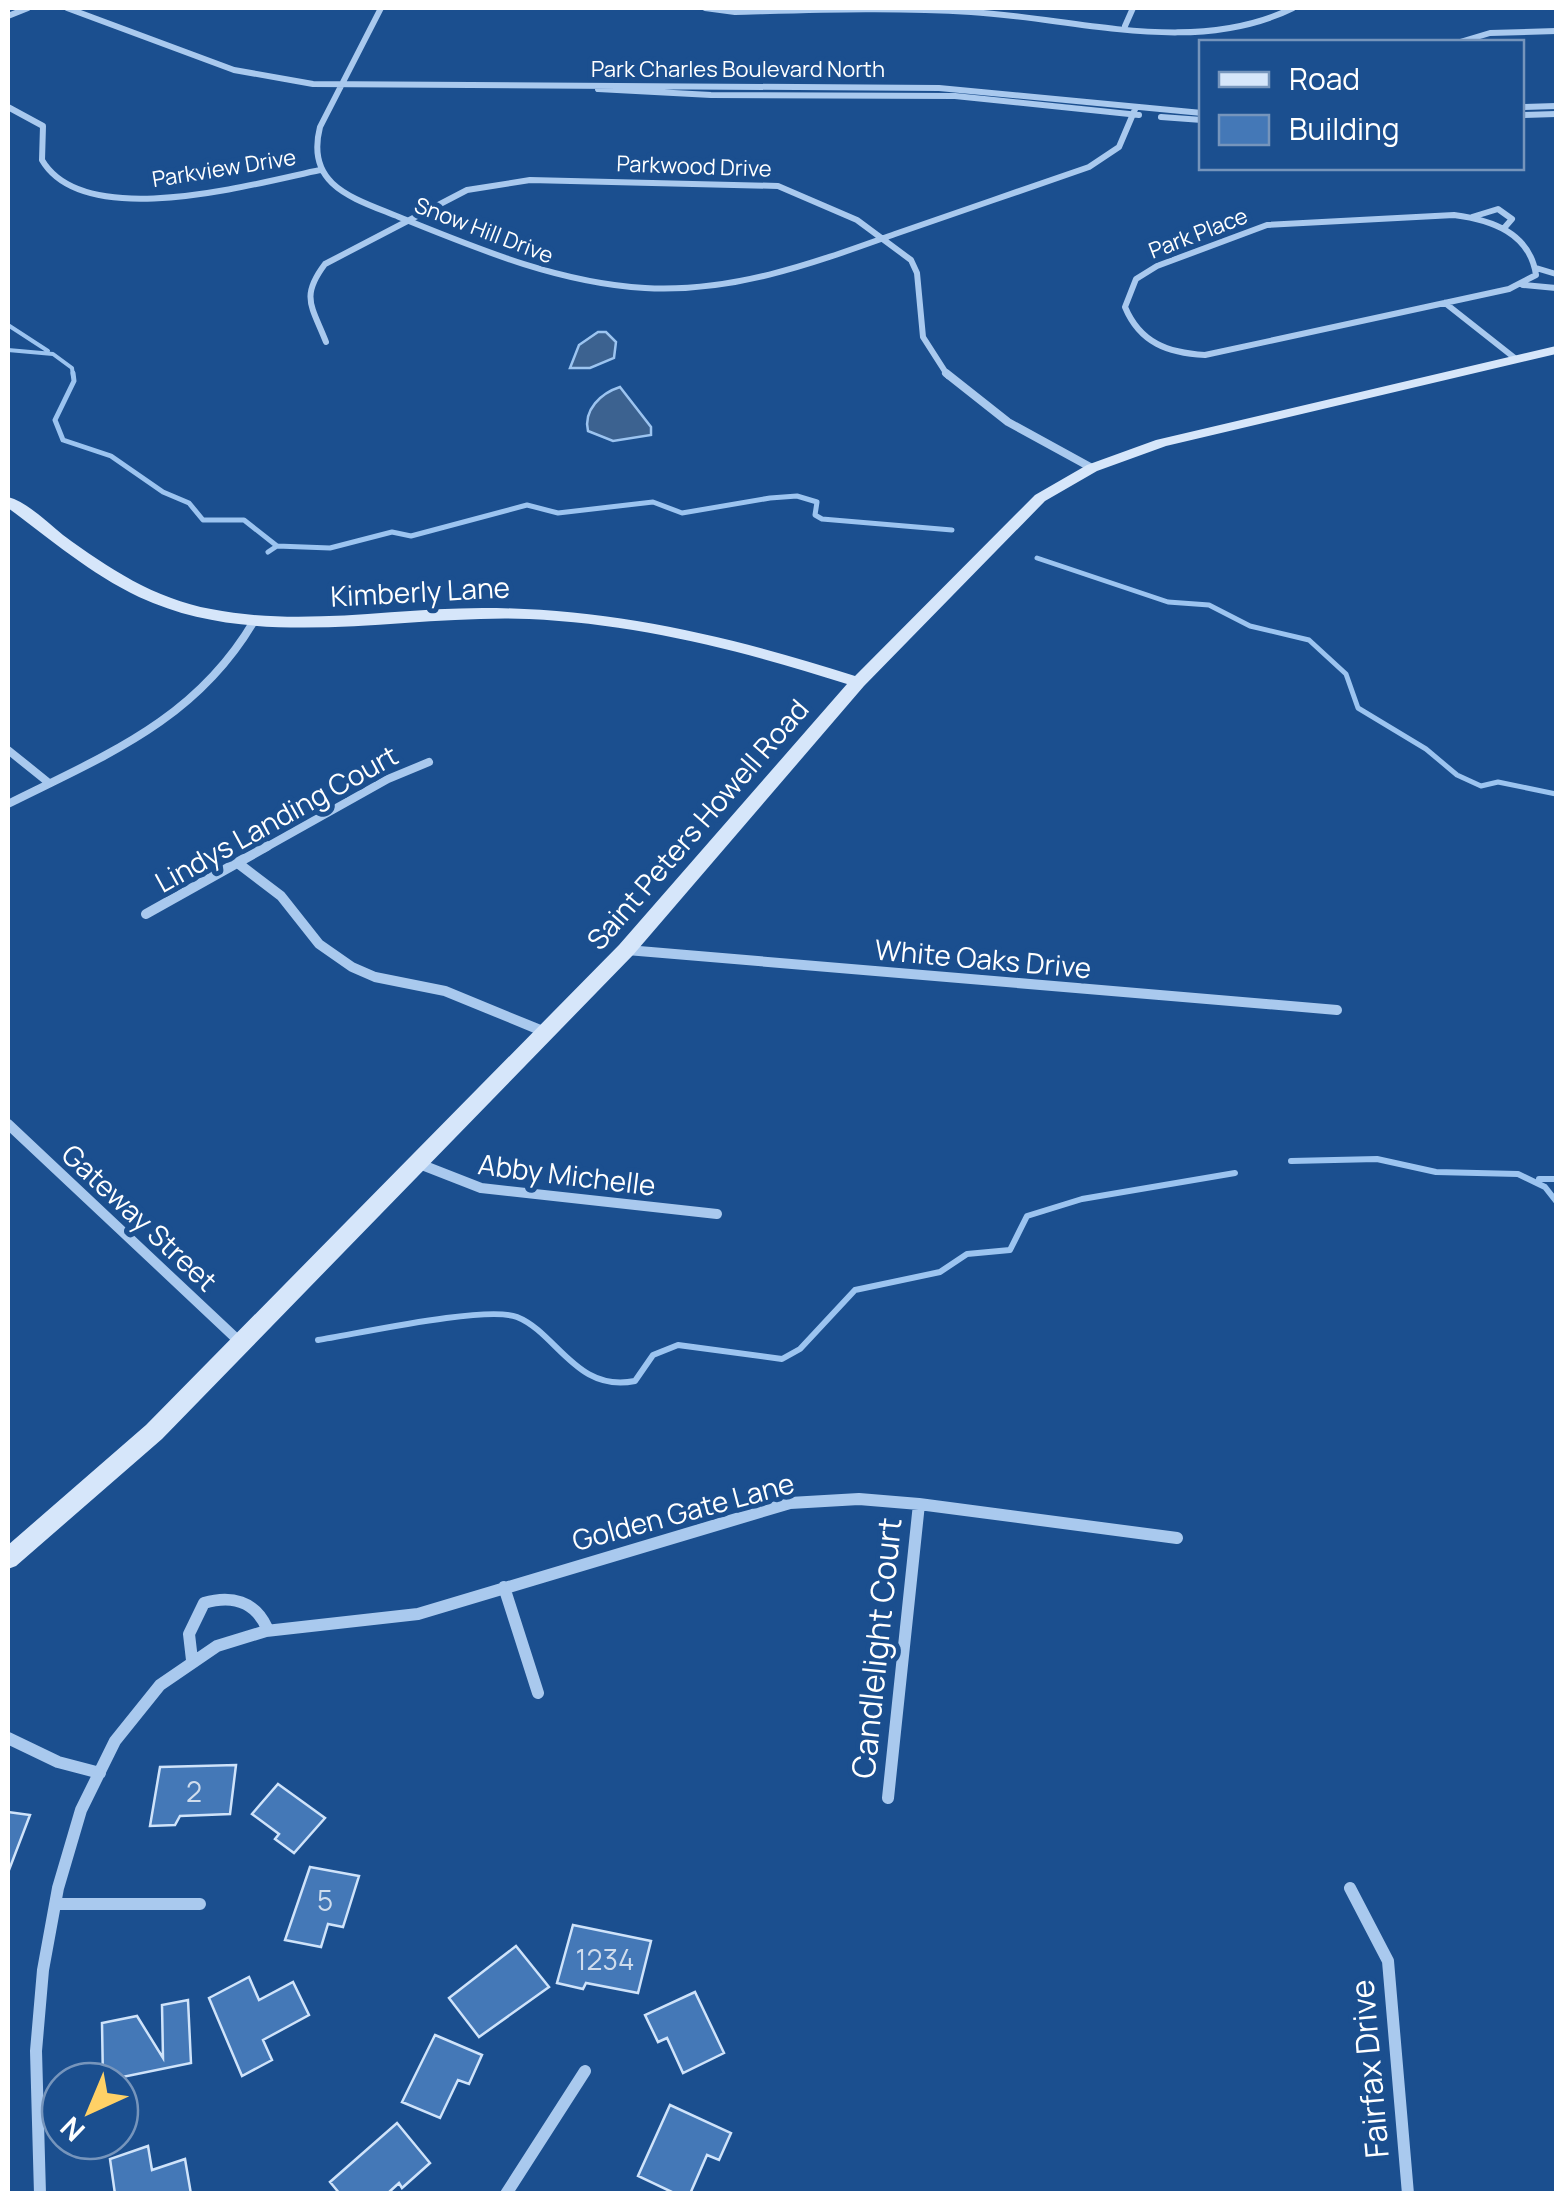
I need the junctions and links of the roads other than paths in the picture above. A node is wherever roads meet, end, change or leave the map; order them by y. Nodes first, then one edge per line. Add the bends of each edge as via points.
1 (28, 8) edge
2 (67, 8) edge
3 (381, 8) edge
4 (705, 8) edge
5 (1133, 8) edge
6 (1293, 8) edge
7 (822, 9) edge
8 (974, 10) edge
9 (8, 16) edge
10 (1125, 26) junction
11 (1556, 31) edge
12 (1467, 40) edge
13 (341, 86) junction
14 (8, 107) edge
15 (1524, 107) edge
16 (1556, 110) edge
17 (1135, 111) junction
18 (1524, 115) edge
19 (1199, 116) edge
20 (320, 170) junction
21 (1472, 217) junction
22 (404, 219) junction
23 (1506, 228) junction
24 (884, 239) junction
25 (1536, 268) junction
26 (1556, 274) edge
27 (1522, 284) junction
28 (1556, 288) edge
29 (1445, 302) junction
30 (326, 342) dead end
31 (1556, 350) edge
32 (1516, 359) junction
33 (1092, 468) junction
34 (8, 502) edge
35 (254, 622) junction
36 (858, 682) junction
37 (8, 750) edge
38 (429, 762) dead end
39 (48, 783) junction
40 (8, 804) edge
41 (239, 864) junction
42 (146, 914) dead end
43 (626, 950) junction
44 (1338, 1010) dead end
45 (545, 1032) junction
46 (8, 1124) edge
47 (416, 1163) junction
48 (717, 1214) dead end
49 (241, 1342) junction
50 (919, 1504) junction
51 (1177, 1538) dead end
52 (8, 1559) edge
53 (504, 1588) junction
54 (267, 1628) junction
55 (192, 1660) junction
56 (538, 1693) dead end
57 (8, 1738) edge
58 (100, 1773) junction
59 (888, 1798) dead end
60 (1350, 1888) dead end
61 (55, 1904) junction
62 (200, 1904) dead end
63 (585, 2071) dead end
64 (40, 2194) edge
65 (506, 2194) edge
66 (1408, 2194) edge

1 - 9 street
2 - 13 street, Park Charles Boulevard North via 234,70
3 - 13 street
4 - 7 street
5 - 10 street
6 - 10 street via 1234,29
7 - 8 street
8 - 10 street
11 - 12 street
13 - 17 street, Park Charles Boulevard North via 475,82 672,95 899,91
13 - 20 street via 314,139
14 - 20 street, Parkview Drive via 43,126 42,161 54,177 95,194 176,196
15 - 16 street
16 - 18 street
17 - 19 street, Park Charles Boulevard North
17 - 24 street, Snow Hill Drive via 1119,147 1089,167
20 - 22 street, Snow Hill Drive via 353,197
21 - 23 street, Park Place
21 - 23 street, Park Place via 1488,208 1506,211 1512,218
21 - 29 street, Park Place via 1267,226 1158,266 1129,288 1125,308 1152,343 1205,355
22 - 24 street, Snow Hill Drive via 536,271 636,288 733,284
22 - 24 street, Parkwood Drive via 466,190 506,182 757,184 811,195
22 - 30 street, Parkwood Drive via 346,251 310,284 309,305
23 - 25 street, Park Place
24 - 33 street, Parkwood Drive via 913,261 918,320 948,376 985,407
25 - 26 street
25 - 27 street via 1536,276
27 - 28 street, Park Place
27 - 29 street, Park Place
29 - 32 street
31 - 32 main road, Saint Peters Howell Road
32 - 33 main road, Saint Peters Howell Road via 1161,443
33 - 36 main road, Saint Peters Howell Road via 1040,498
34 - 35 main road, Kimberly Lane via 146,594
35 - 36 main road, Kimberly Lane via 484,613 602,620 731,642
35 - 39 street via 225,672 188,706
36 - 43 main road, Saint Peters Howell Road
37 - 39 street
38 - 41 street, Lindys Landing Court
39 - 40 street
41 - 42 street, Lindys Landing Court
41 - 45 street via 281,896 319,944 352,966 445,991
43 - 44 street, White Oaks Drive
43 - 45 main road, Saint Peters Howell Road
45 - 47 main road, Saint Peters Howell Road
46 - 49 street, Gateway Street
47 - 48 street, Abby Michelle via 481,1188
47 - 49 main road, Saint Peters Howell Road
49 - 52 main road, Saint Peters Howell Road via 122,1462
50 - 51 street, Golden Gate Lane
50 - 53 street, Golden Gate Lane via 859,1498 764,1508
50 - 59 street, Candlelight Court
53 - 54 street, Golden Gate Lane via 388,1621
53 - 56 street
54 - 55 street, Golden Gate Lane
54 - 55 street via 263,1617 237,1599 223,1595 204,1603 189,1634
55 - 58 street, Golden Gate Lane via 139,1704
57 - 58 street
58 - 61 street, Golden Gate Lane
60 - 66 street, Fairfax Drive via 1388,1962
61 - 62 street
61 - 64 street, Golden Gate Lane via 33,2063
63 - 65 street

